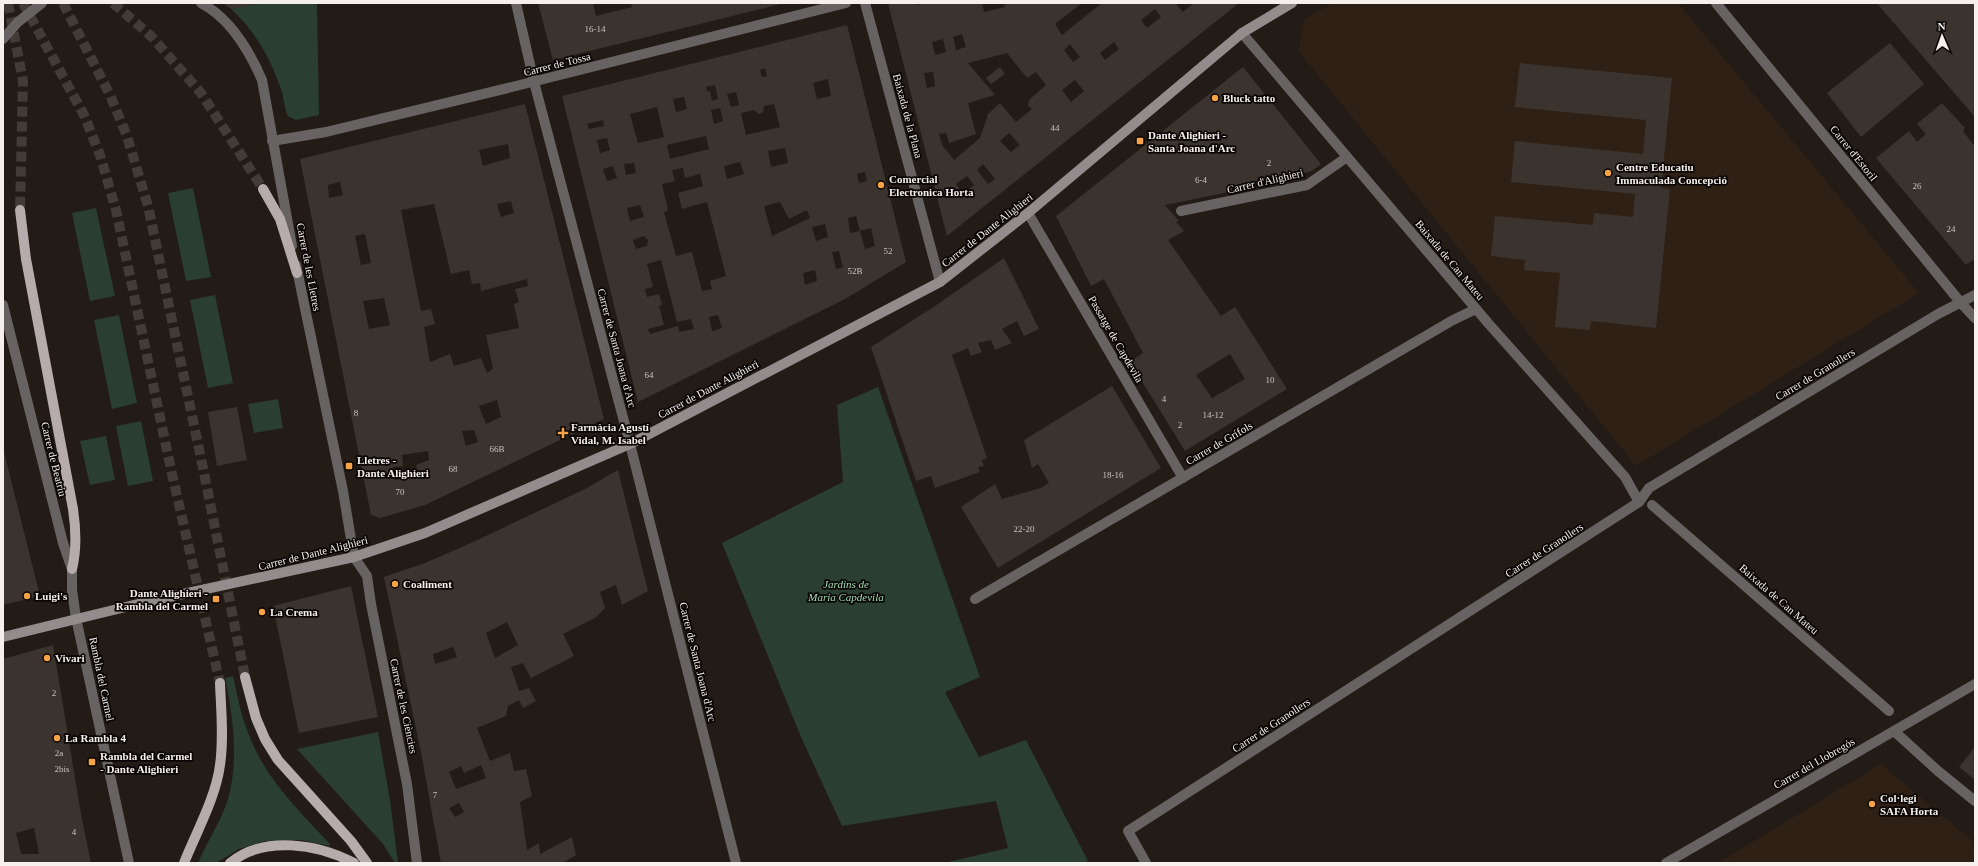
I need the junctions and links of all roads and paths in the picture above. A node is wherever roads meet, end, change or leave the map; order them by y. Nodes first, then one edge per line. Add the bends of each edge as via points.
1 (42, 3) edge
2 (201, 3) edge
3 (516, 3) edge
4 (846, 3) edge
5 (865, 3) edge
6 (1292, 3) edge
7 (1716, 3) edge
8 (1242, 33) junction
9 (3, 39) edge
10 (534, 82) junction
11 (272, 141) junction
12 (1347, 157) junction
13 (263, 189) tunnel mouth
14 (20, 210) tunnel mouth
15 (1181, 211) dead end
16 (1028, 213) junction
17 (297, 274) junction
18 (940, 282) junction
19 (1975, 295) edge
20 (1961, 303) junction
21 (3, 305) edge
22 (1476, 309) junction
23 (1975, 318) edge
24 (630, 444) junction
25 (1183, 478) junction
26 (1639, 502) junction
27 (1652, 505) dead end
28 (354, 557) junction
29 (72, 569) junction
30 (975, 599) dead end
31 (76, 618) junction
32 (3, 637) edge
33 (245, 677) tunnel mouth
34 (220, 683) tunnel mouth
35 (1975, 684) edge
36 (1889, 711) dead end
37 (1894, 731) junction
38 (1975, 801) edge
39 (129, 863) edge
40 (184, 863) edge
41 (230, 863) edge
42 (354, 863) edge
43 (367, 863) edge
44 (417, 863) edge
45 (736, 863) edge
46 (1146, 863) edge
47 (1666, 863) edge

1 - 9 street via 18,22
2 - 11 street, Carrer de les Lletres via 225,22 253,58 262,80
3 - 10 street, Carrer de Santa Joana d'Arc
4 - 10 street, Carrer de Tossa
5 - 18 street, Baixada de la Plana
6 - 8 street, Carrer de Dante Alighieri
7 - 20 street, Carrer d'Estoril
8 - 12 street, Baixada de Can Mateu
8 - 16 street, Carrer de Dante Alighieri
10 - 11 street, Carrer de Tossa via 326,132
10 - 24 street, Carrer de Santa Joana d'Arc
11 - 17 street, Carrer de les Lletres
12 - 15 street, Carrer d'Alighieri via 1307,185
12 - 22 street, Baixada de Can Mateu
13 - 17 main road via 280,219
14 - 29 main road via 26,259 76,529
16 - 18 street, Carrer de Dante Alighieri
16 - 25 street, Passatge de Capdevila
17 - 28 street, Carrer de les Lletres via 343,491
18 - 24 street, Carrer de Dante Alighieri
19 - 20 street, Carrer de Granollers
20 - 23 street, Carrer d'Estoril
20 - 26 street, Carrer de Granollers via 1938,314 1650,488
21 - 29 street, Carrer de Beatriu via 63,543
22 - 25 street, Carrer de Grífols
22 - 26 street, Baixada de Can Mateu via 1625,477
24 - 28 street, Carrer de Dante Alighieri via 425,533
24 - 45 street, Carrer de Santa Joana d'Arc
25 - 30 street, Carrer de Grífols
26 - 46 street, Carrer de Granollers via 1128,831
27 - 36 street, Baixada de Can Mateu
28 - 31 street, Carrer de Dante Alighieri
28 - 44 street, Carrer de les Ciències via 367,576 407,784
29 - 31 street, Carrer de Beatriu
31 - 32 street, Carrer de Dante Alighieri
31 - 39 street, Rambla del Carmel
33 - 43 main road via 256,718 278,760 351,841
34 - 40 main road via 223,737 220,767 210,801
35 - 37 street, Carrer del Llobregós
37 - 38 street
37 - 47 street, Carrer del Llobregós
41 - 42 main road via 269,846 292,845 318,849

